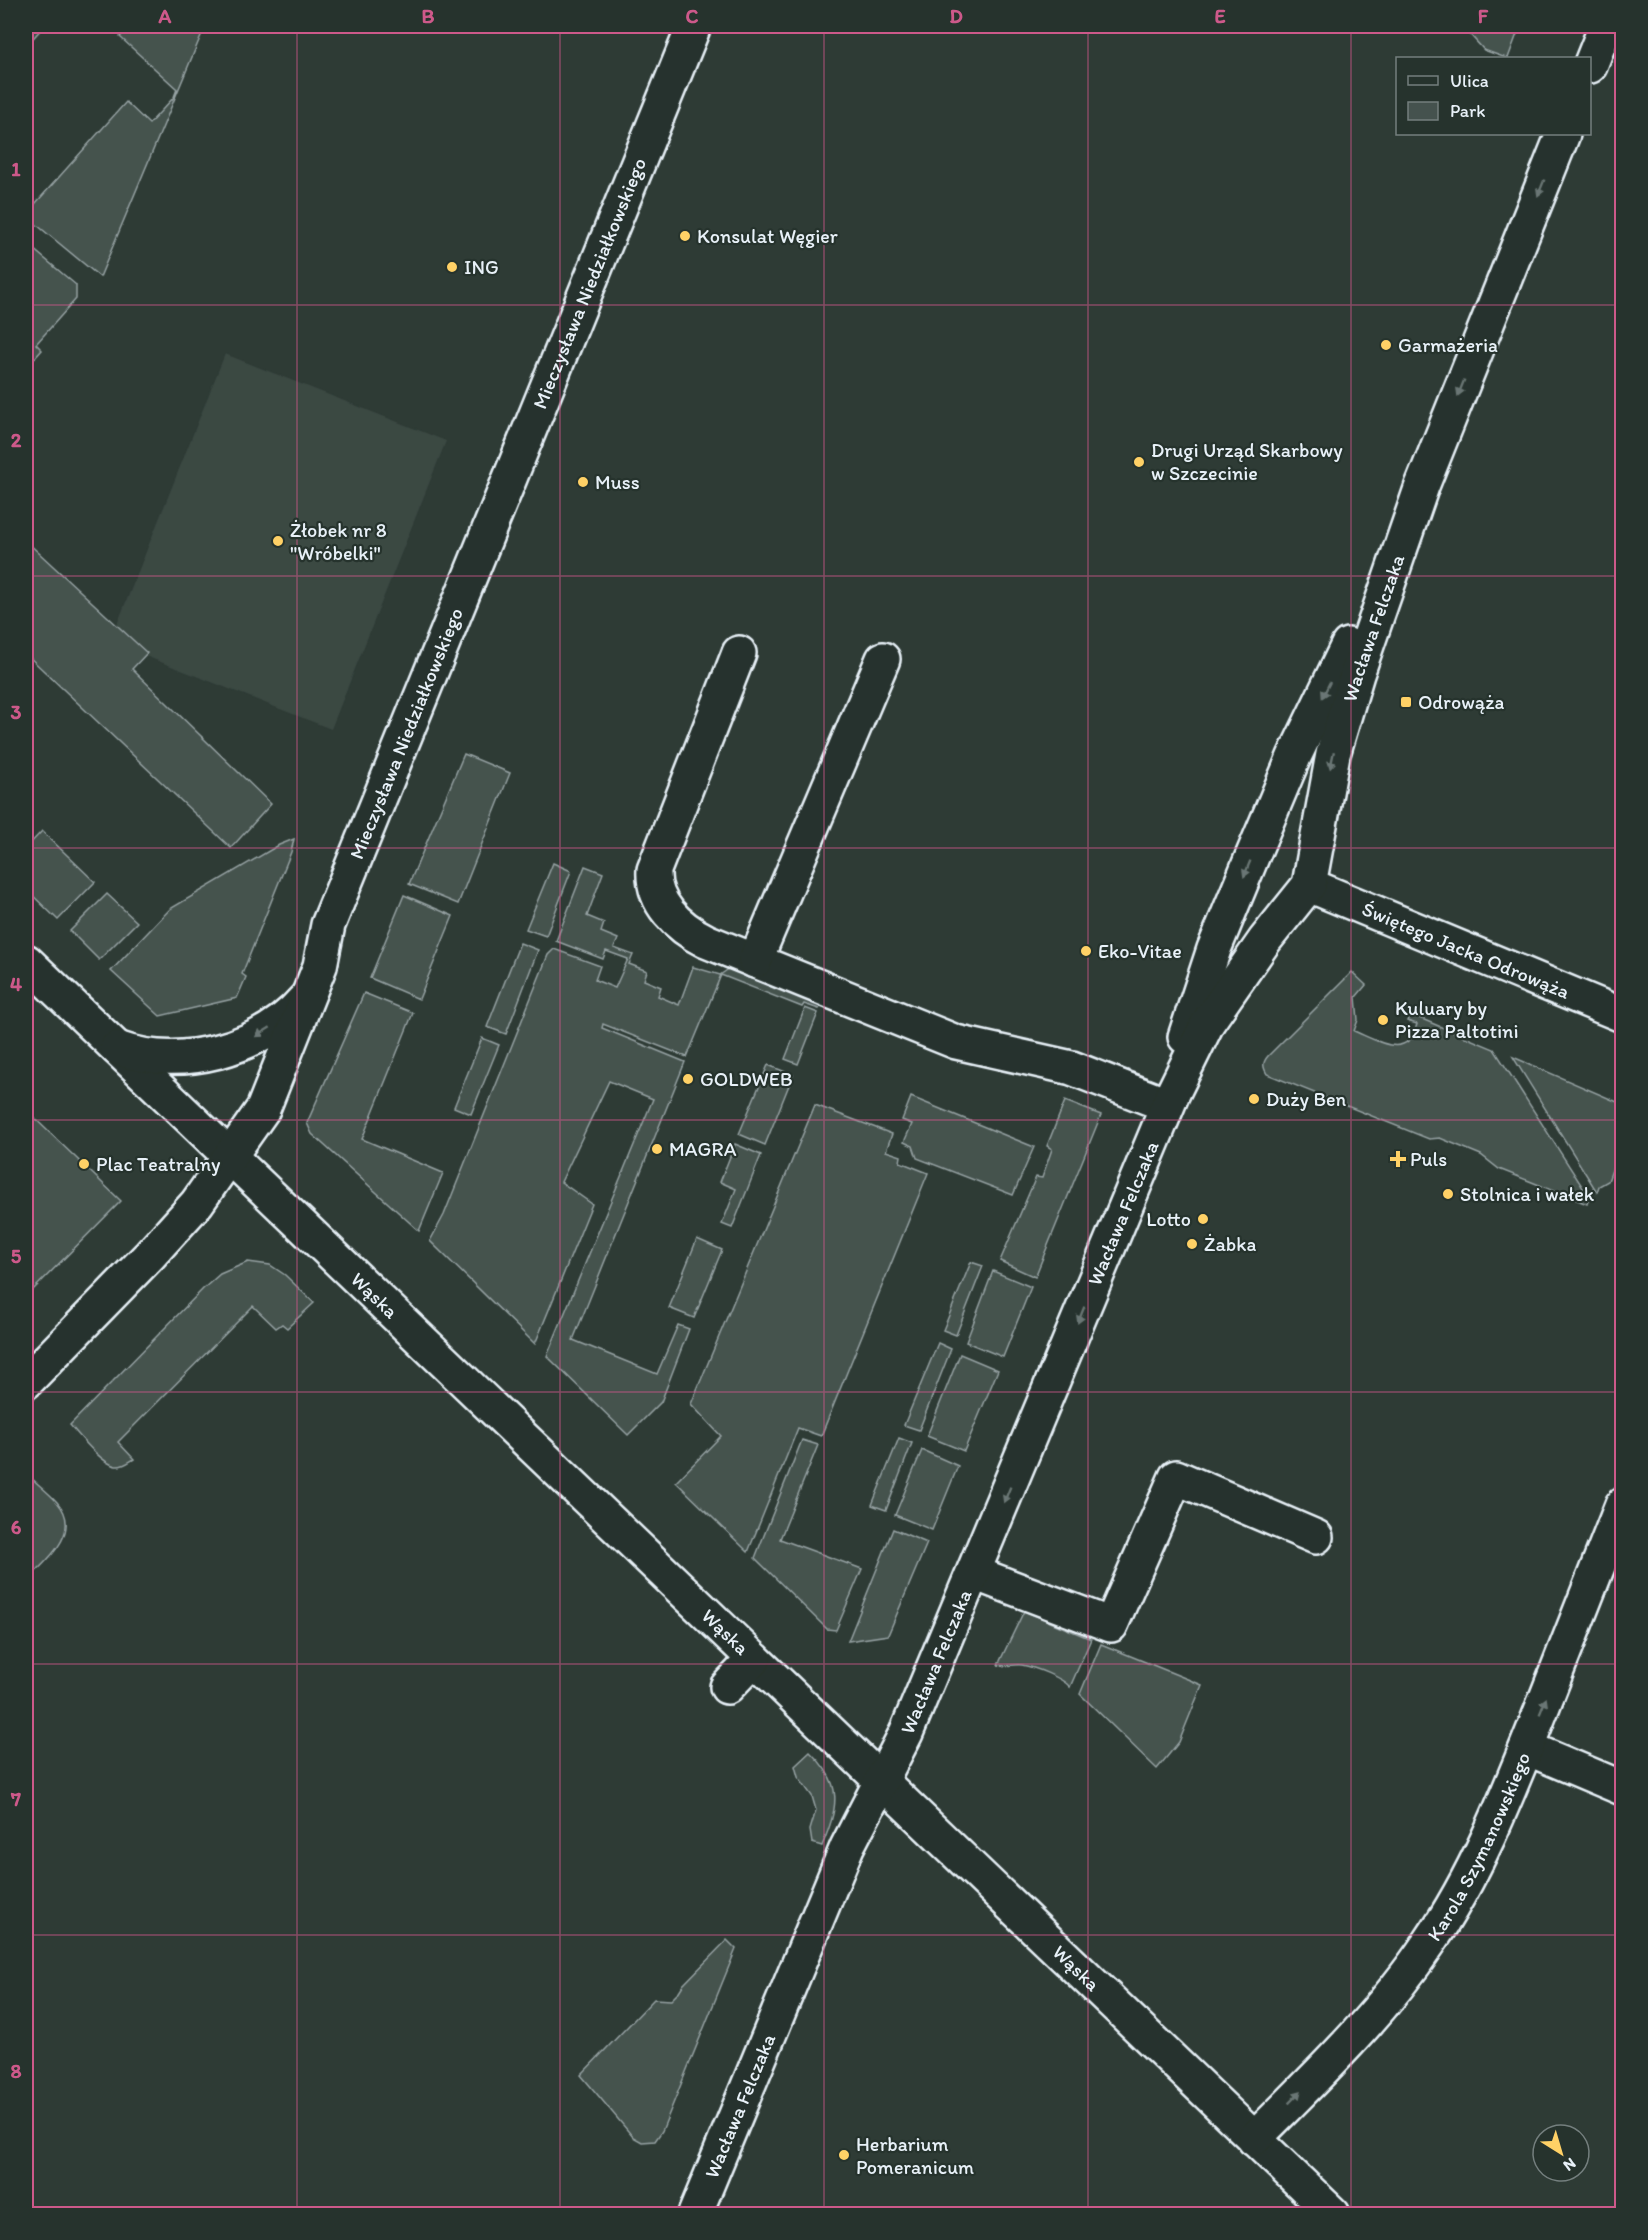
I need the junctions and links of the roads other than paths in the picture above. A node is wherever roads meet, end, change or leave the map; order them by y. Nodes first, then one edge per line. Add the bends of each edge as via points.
1 (694, 26) edge
2 (1606, 26) edge
3 (1591, 64) edge
4 (1563, 135) edge
5 (1415, 505) junction
6 (740, 653) dead end
7 (884, 659) dead end
8 (1309, 885) junction
9 (26, 961) edge
10 (755, 961) junction
11 (308, 995) junction
12 (1623, 1015) edge
13 (117, 1048) junction
14 (1167, 1105) junction
15 (231, 1157) junction
16 (26, 1382) edge
17 (1623, 1504) edge
18 (1316, 1537) dead end
19 (974, 1573) junction
20 (754, 1659) junction
21 (727, 1687) dead end
22 (1527, 1748) junction
23 (882, 1781) junction
24 (1623, 1788) edge
25 (1254, 2139) junction
26 (695, 2214) edge
27 (1333, 2214) edge

1 - 11 street, Mieczysława Niedziałkowskiego via 328,925 320,966
2 - 3 street
4 -> 5 street, Wacława Felczaka
5 -> 8 street, Wacława Felczaka via 1342,717
5 -> 14 street via 1294,757 1252,857 1214,949
6 - 10 street via 657,860 653,882 660,901 681,925 696,936
7 - 10 street
8 - 12 street, Świętego Jacka Odrowąża
8 - 14 street, Wacława Felczaka via 1208,1022
9 - 13 street, Wąska
10 - 14 street via 956,1042 1072,1068
11 -> 13 street via 265,1032 225,1050 164,1057
11 - 15 street, Mieczysława Niedziałkowskiego via 263,1109
13 - 15 street, Wąska
14 -> 19 street, Wacława Felczaka
15 - 16 street, Mieczysława Niedziałkowskiego via 197,1203 150,1255
15 - 20 street, Wąska
22 -> 17 street, Karola Szymanowskiego
18 - 19 street via 1176,1477 1111,1625
19 - 23 street, Wacława Felczaka
20 - 21 street
20 - 23 street, Wąska
22 - 24 street
25 -> 22 street, Karola Szymanowskiego via 1338,2055 1431,1942 1481,1854
23 - 25 street, Wąska
23 - 26 street, Wacława Felczaka via 843,1856
25 - 27 street, Wąska

